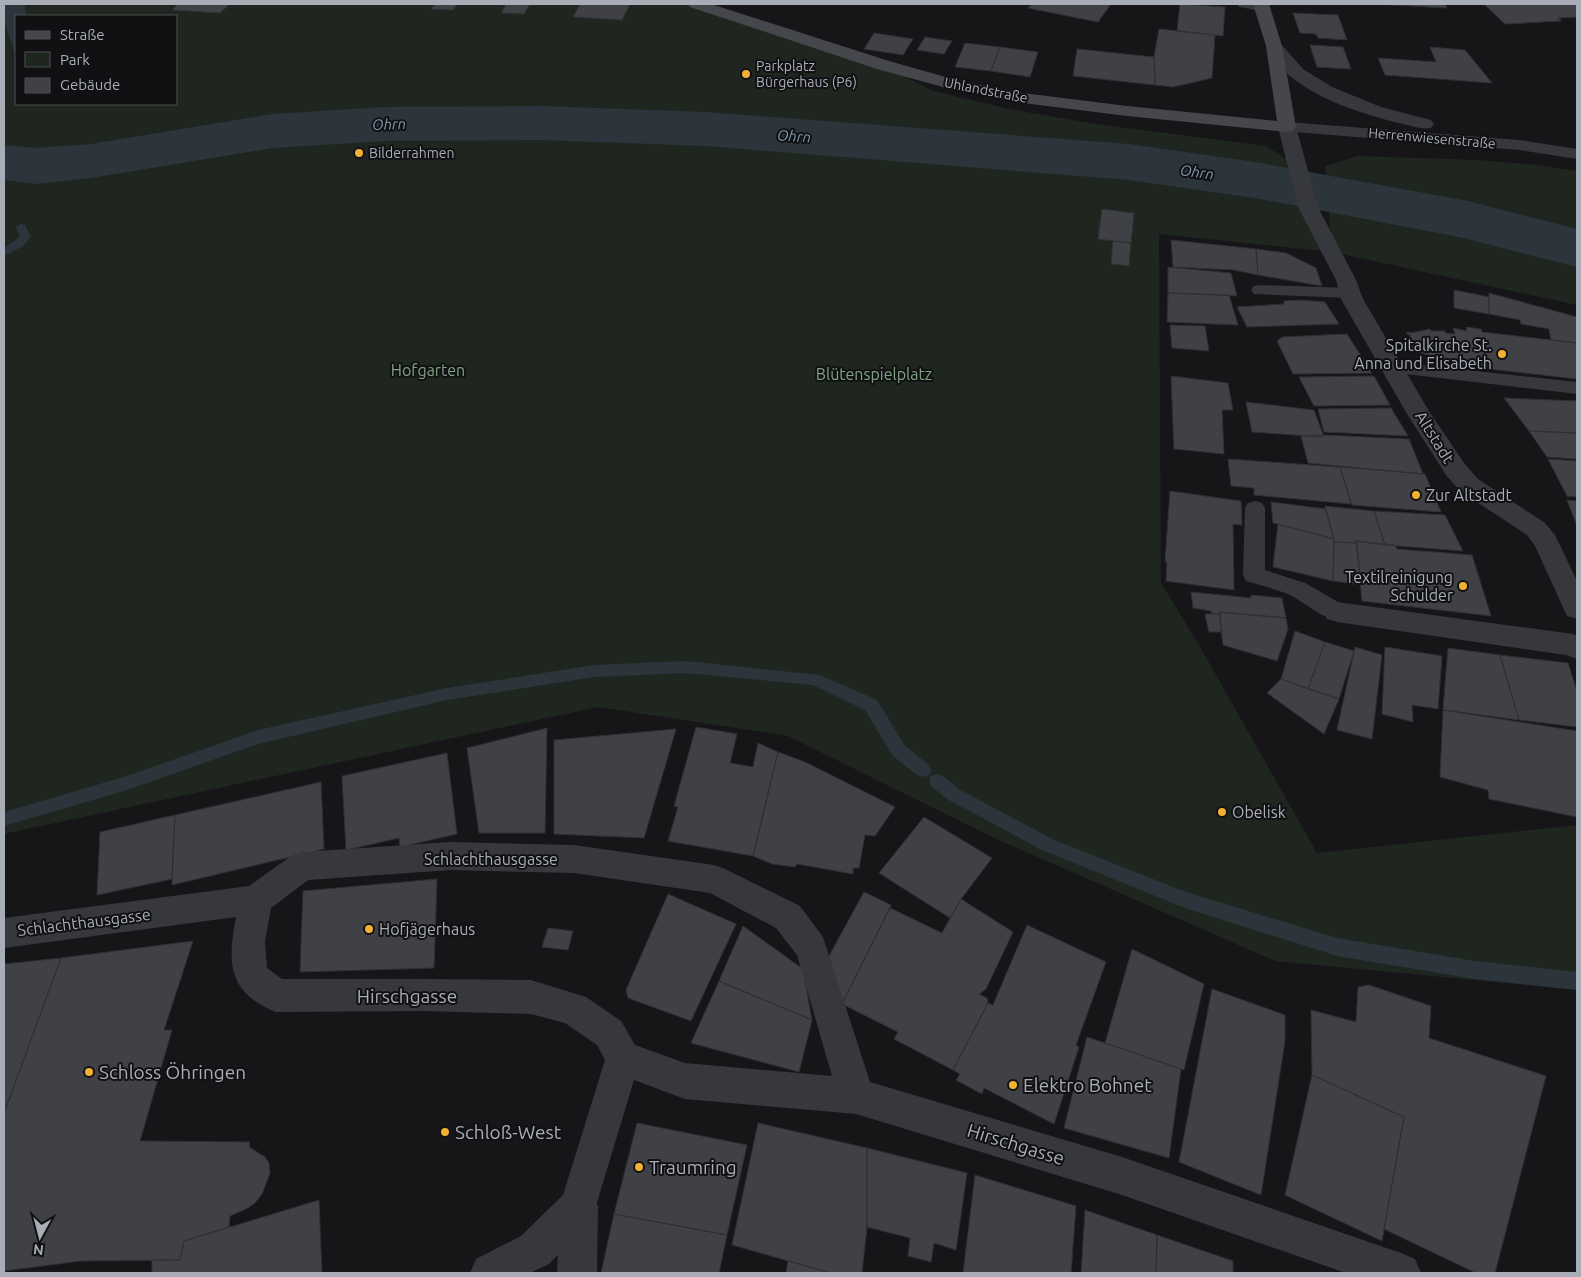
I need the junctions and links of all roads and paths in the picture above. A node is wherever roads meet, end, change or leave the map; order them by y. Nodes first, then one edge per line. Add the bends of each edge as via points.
1 (696, 4) edge
2 (1256, 4) edge
3 (1274, 46) junction
4 (1287, 127) junction
5 (1519, 145) junction
6 (1577, 154) edge
7 (1260, 290) dead end
8 (1350, 293) junction
9 (1394, 368) junction
10 (1577, 388) edge
11 (1255, 508) dead end
12 (1577, 610) edge
13 (1337, 612) joint
14 (1577, 648) edge
15 (256, 900) junction
16 (4, 933) edge
17 (623, 1058) junction
18 (856, 1096) junction
19 (579, 1206) junction
20 (490, 1273) edge
21 (577, 1273) edge
22 (1401, 1273) edge

1 - 4 main road, Uhlandstraße via 954,85 1023,98
2 - 3 main road
3 - 4 main road
3 - 5 street via 1296,72 1326,92 1392,116
4 - 5 street, Herrenwiesenstraße
4 - 8 street, Altstadt via 1308,207
5 - 6 street, Herrenwiesenstraße
7 - 8 lane
8 - 9 street, Altstadt
9 - 10 lane
9 - 12 street, Altstadt via 1455,469 1469,485 1536,529 1546,542
11 - 13 lane via 1254,575 1297,589
13 - 14 street
15 - 16 street, Schlachthausgasse
15 - 17 street, Hirschgasse via 248,941 251,976 276,996 531,997 574,1009 609,1033
15 - 18 street, Schlachthausgasse via 302,866 450,856 574,859 714,879 788,917 811,948
17 - 18 street, Hirschgasse via 685,1081
17 - 19 street
18 - 22 street, Hirschgasse via 1122,1176
19 - 20 street via 535,1250
19 - 21 street

